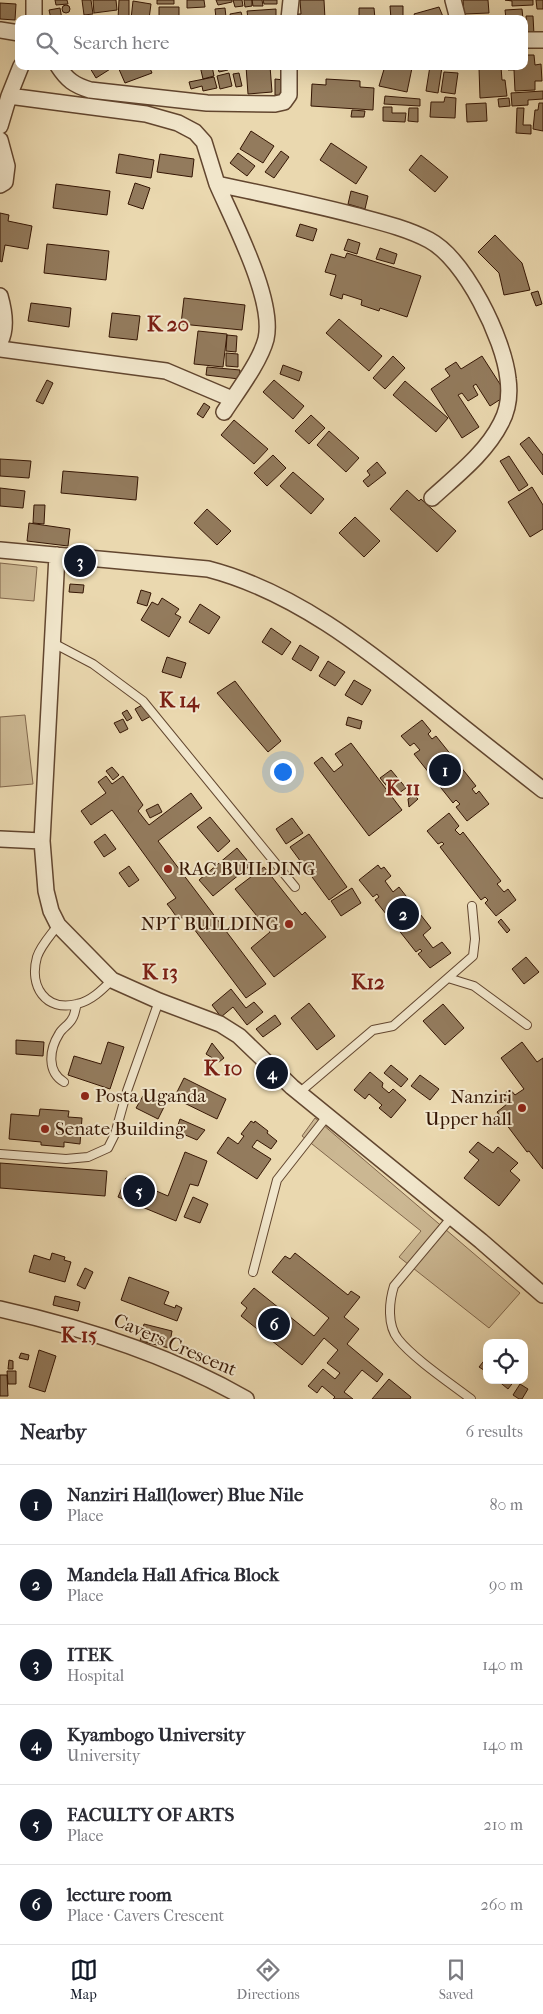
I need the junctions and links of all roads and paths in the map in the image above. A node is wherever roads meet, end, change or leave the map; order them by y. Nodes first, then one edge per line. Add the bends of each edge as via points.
1 (34, 0) edge
2 (291, 0) edge
3 (453, 0) edge
4 (34, 15) edge
5 (290, 15) edge
6 (457, 15) edge
7 (0, 30) edge
8 (15, 32) edge
9 (528, 40) edge
10 (543, 40) edge
11 (20, 70) edge
12 (61, 70) edge
13 (289, 70) edge
14 (9, 96) junction
15 (0, 126) edge
16 (0, 140) edge
17 (217, 184) junction
18 (0, 186) edge
19 (0, 296) edge
20 (0, 342) edge
21 (0, 349) edge
22 (432, 498) dead end
23 (0, 550) edge
24 (57, 555) junction
25 (52, 643) junction
26 (543, 790) edge
27 (0, 839) edge
28 (42, 841) junction
29 (295, 887) dead end
30 (472, 906) dead end
31 (58, 925) junction
32 (448, 978) junction
33 (112, 980) junction
34 (159, 1001) junction
35 (77, 1004) junction
36 (527, 1025) dead end
37 (64, 1082) dead end
38 (300, 1092) junction
39 (328, 1115) junction
40 (0, 1154) edge
41 (451, 1218) junction
42 (253, 1272) dead end
43 (543, 1295) edge
44 (0, 1308) edge
45 (246, 1399) edge
46 (471, 1399) edge

1 - 4 street
2 - 5 street
3 - 6 street
7 - 8 street
9 - 10 street
11 - 14 street
12 - 13 street via 67,80 90,90 207,103 275,104 284,102 288,95
14 - 15 street
14 - 17 street via 146,114 178,123 195,132 204,142
16 - 18 street via 7,166 5,182
17 - 21 street via 260,282 266,310 266,338 258,360 228,406 166,371
17 - 22 street via 314,205 413,232 432,241 466,276 497,339 508,377 509,396 501,423 490,441
19 - 20 street via 4,313 4,334
23 - 24 street
24 - 25 street
24 - 26 street via 208,569 232,575 282,597 383,664
25 - 28 street
25 - 29 lane via 93,664 143,701
27 - 28 street
28 - 31 street via 46,891
30 - 32 lane via 473,956
31 - 33 street
31 - 35 lane via 38,957 37,986 49,1002 60,1006
32 - 36 lane via 474,986
32 - 38 lane via 393,1026 373,1030
33 - 34 street
33 - 35 lane via 94,996
34 - 38 street via 220,1024 239,1036
34 - 40 lane via 108,1148 88,1158
35 - 37 lane via 71,1021 60,1032 52,1052 51,1070
38 - 39 street
39 - 41 street
39 - 42 lane via 276,1180
41 - 43 street
41 - 46 lane via 394,1286 390,1313 397,1338
44 - 45 street, Cavers Crescent via 96,1334 181,1366

